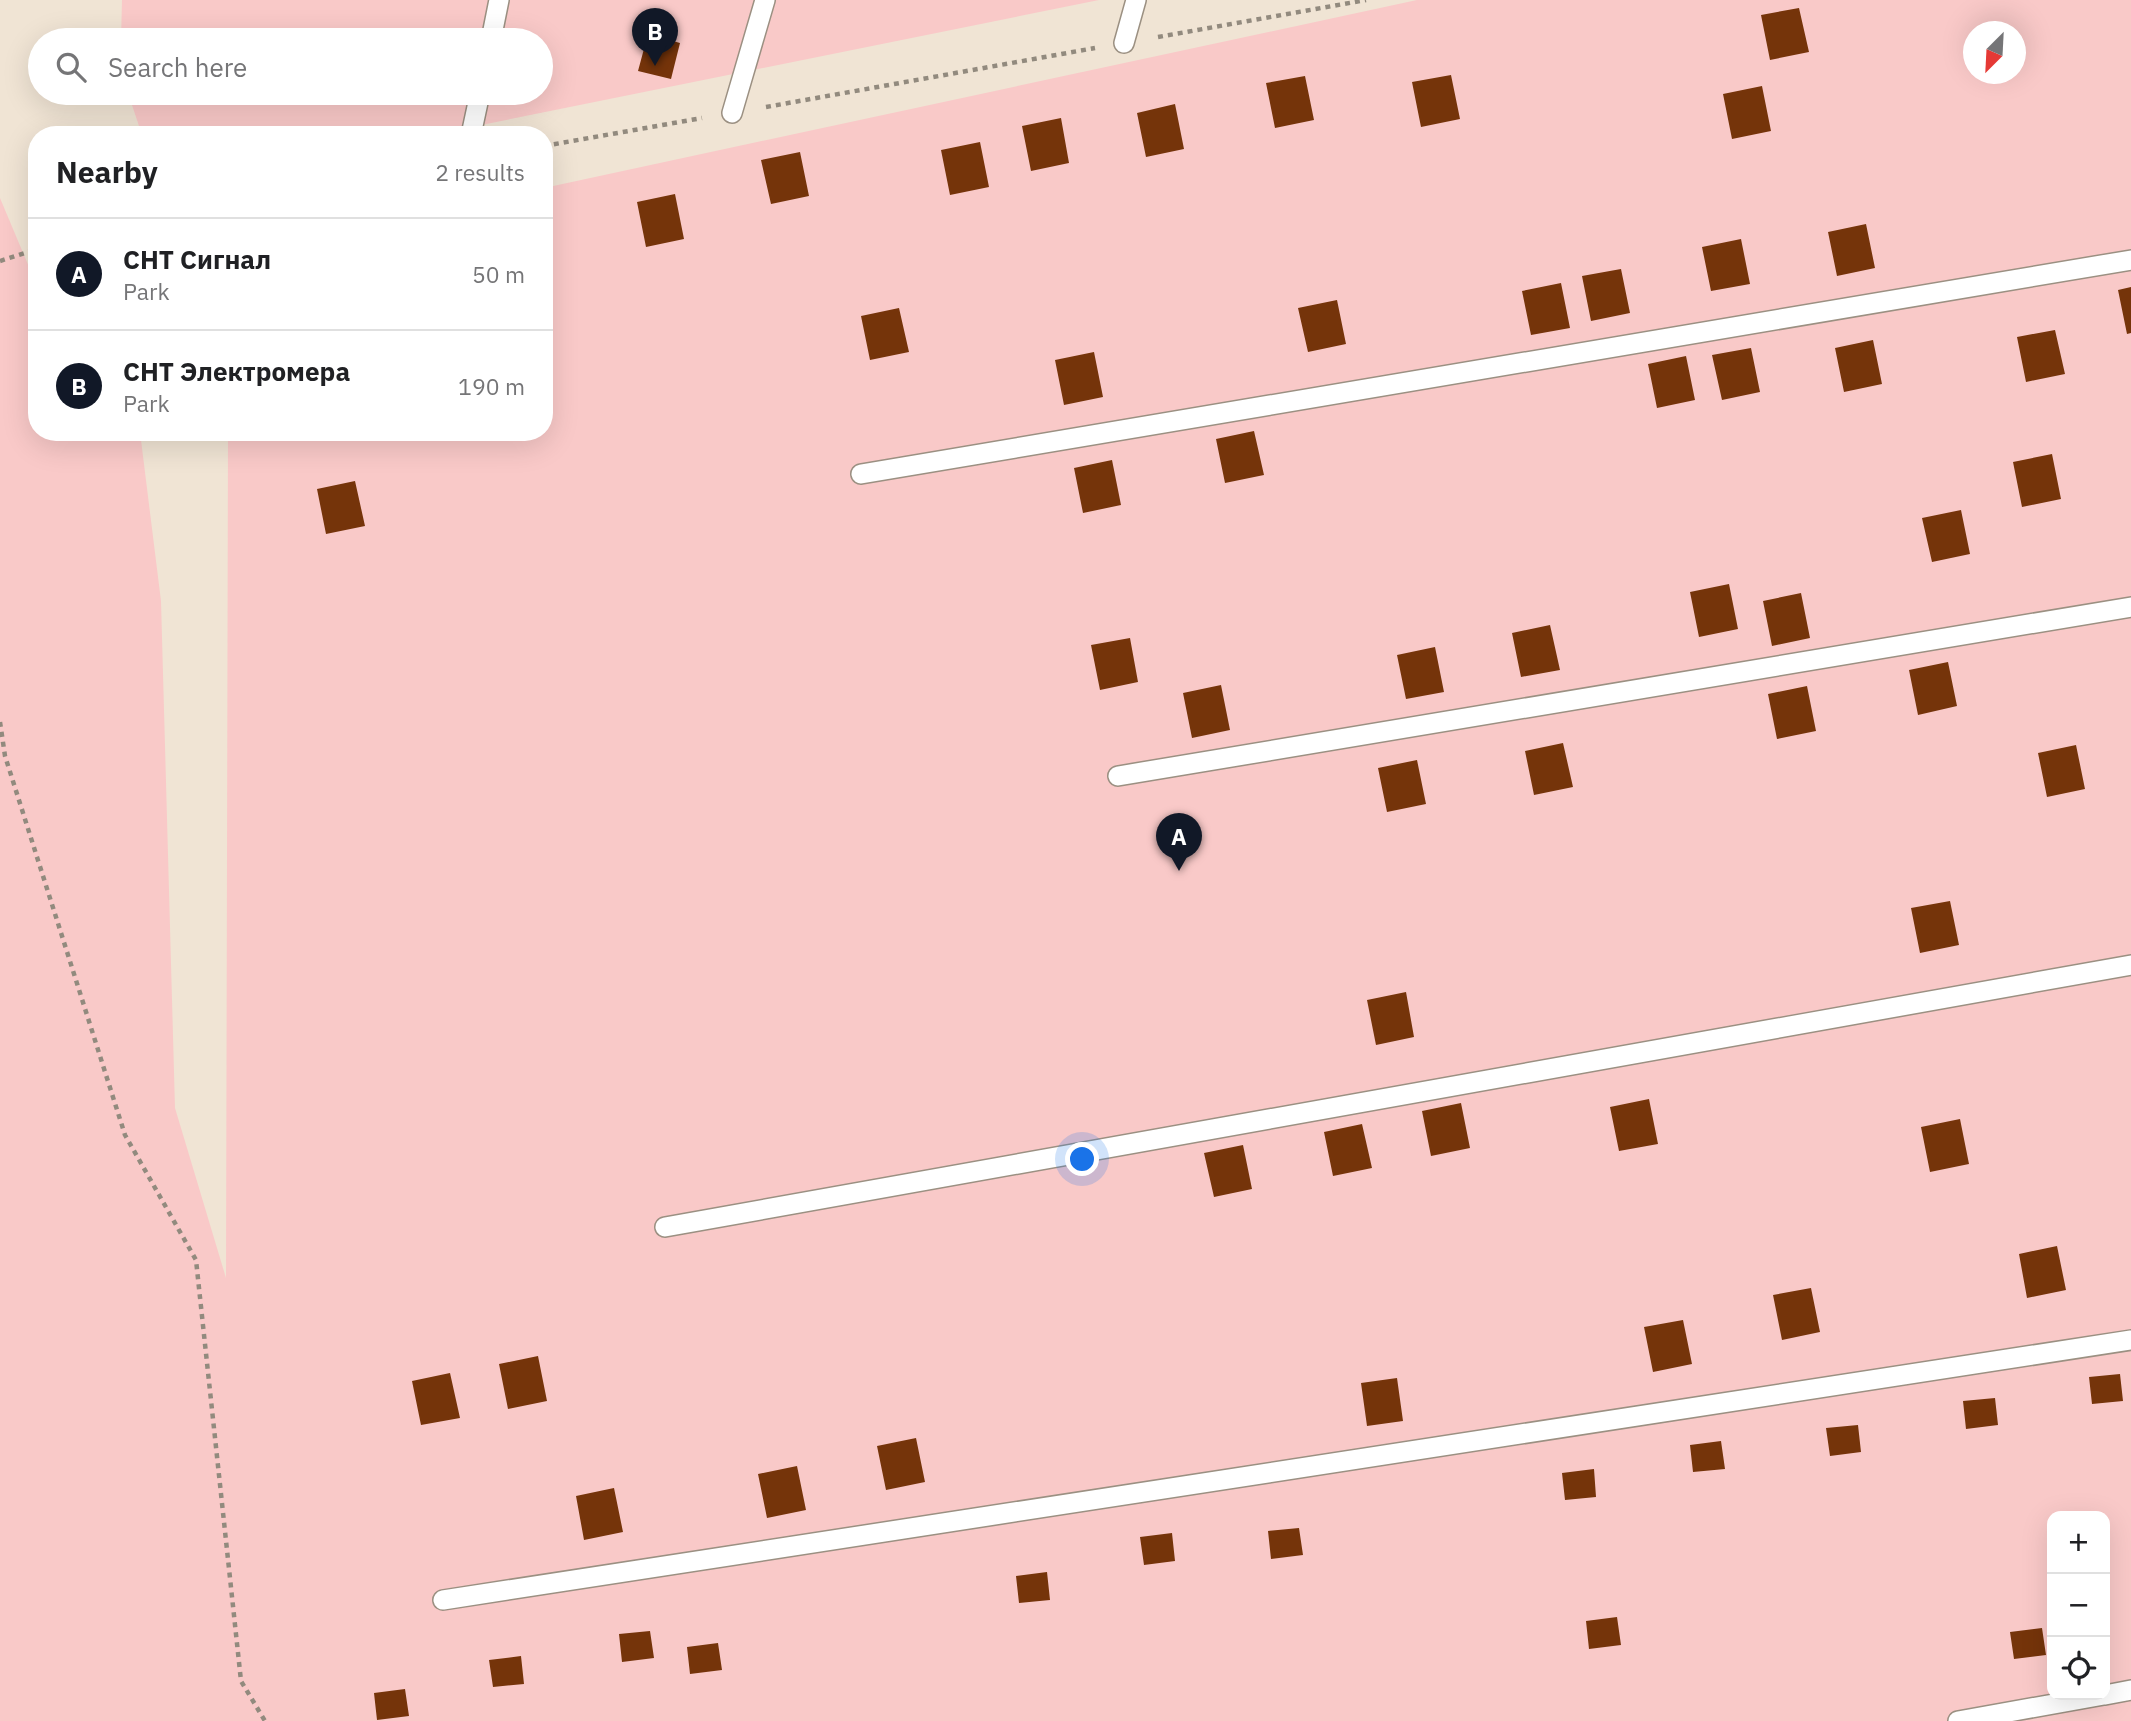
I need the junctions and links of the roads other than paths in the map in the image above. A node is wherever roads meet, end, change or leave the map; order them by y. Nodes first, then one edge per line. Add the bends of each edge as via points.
1 (499, 0) edge
2 (765, 0) edge
3 (1136, 0) edge
4 (493, 28) edge
5 (1124, 43) road end
6 (477, 105) edge
7 (732, 113) road end
8 (473, 126) edge
9 (2131, 260) edge
10 (861, 474) dead end
11 (2131, 607) edge
12 (1118, 776) dead end
13 (2131, 965) edge
14 (665, 1227) dead end
15 (2131, 1340) edge
16 (443, 1600) dead end
17 (2131, 1690) edge
18 (2110, 1694) edge
19 (2076, 1700) edge
20 (1958, 1721) edge

1 - 4 lane
2 - 7 lane
3 - 5 lane
6 - 8 lane
9 - 10 lane
11 - 12 lane
13 - 14 lane
15 - 16 lane
17 - 18 lane
19 - 20 lane

